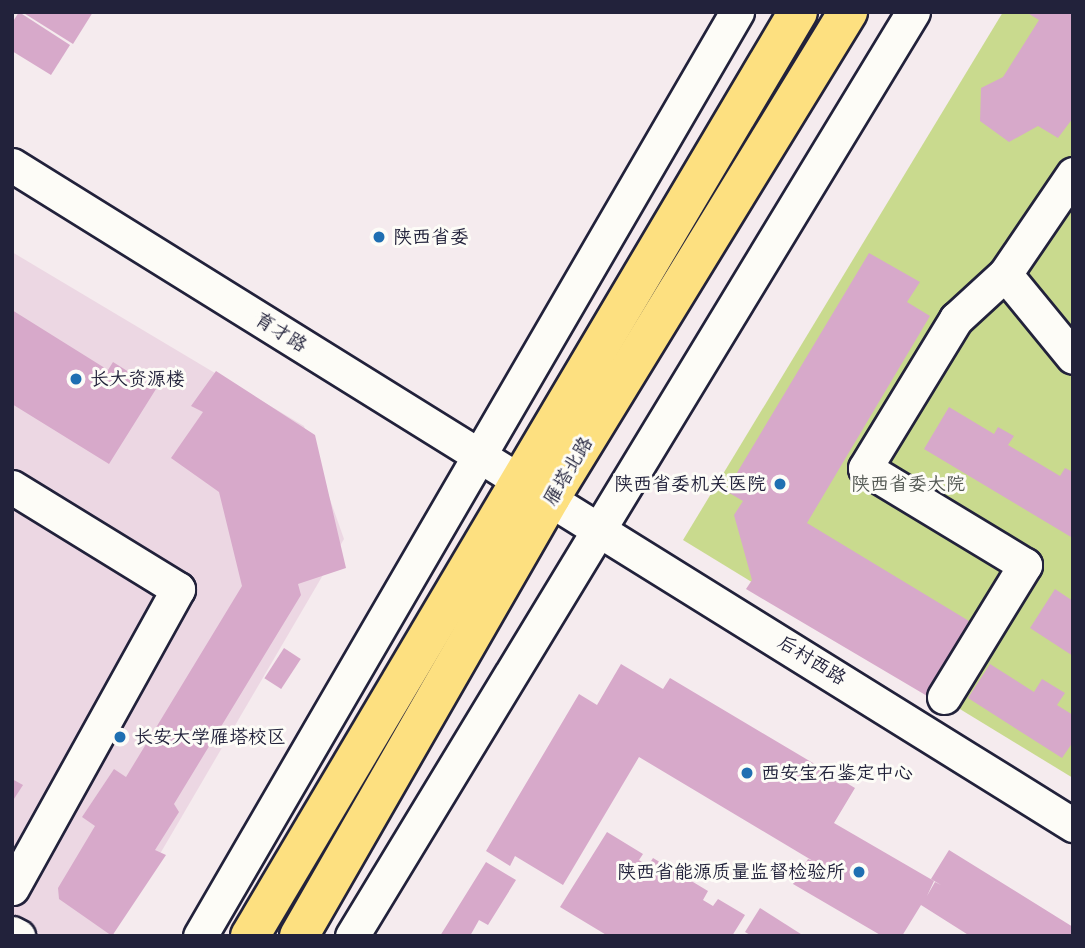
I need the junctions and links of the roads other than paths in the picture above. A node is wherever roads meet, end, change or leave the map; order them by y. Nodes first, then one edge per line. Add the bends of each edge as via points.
1 (737, 12) edge
2 (798, 12) edge
3 (848, 12) edge
4 (913, 12) edge
5 (12, 165) edge
6 (1073, 174) edge
7 (1005, 274) junction
8 (1073, 357) edge
9 (478, 453) junction
10 (518, 478) junction
11 (12, 487) edge
12 (551, 497) junction
13 (598, 526) junction
14 (944, 697) dead end
15 (1073, 825) edge
16 (12, 888) edge
17 (12, 933) edge
18 (18, 936) edge
19 (200, 936) edge
20 (250, 936) edge
21 (299, 936) edge
22 (352, 936) edge

1 - 9 street
2 - 10 main road, 雁塔北路
3 - 12 main road, 雁塔北路
4 - 13 street
5 - 9 street, 育才路
6 - 7 street
7 - 8 street
7 - 14 street via 956,318 866,468 1025,565
9 - 10 street, 育才路
9 - 19 street
10 - 12 street, 育才路
10 - 20 main road, 雁塔北路
11 - 16 street via 178,589
12 - 13 street, 后村西路
12 - 21 main road, 雁塔北路
13 - 15 street, 后村西路
13 - 22 street
17 - 18 street

